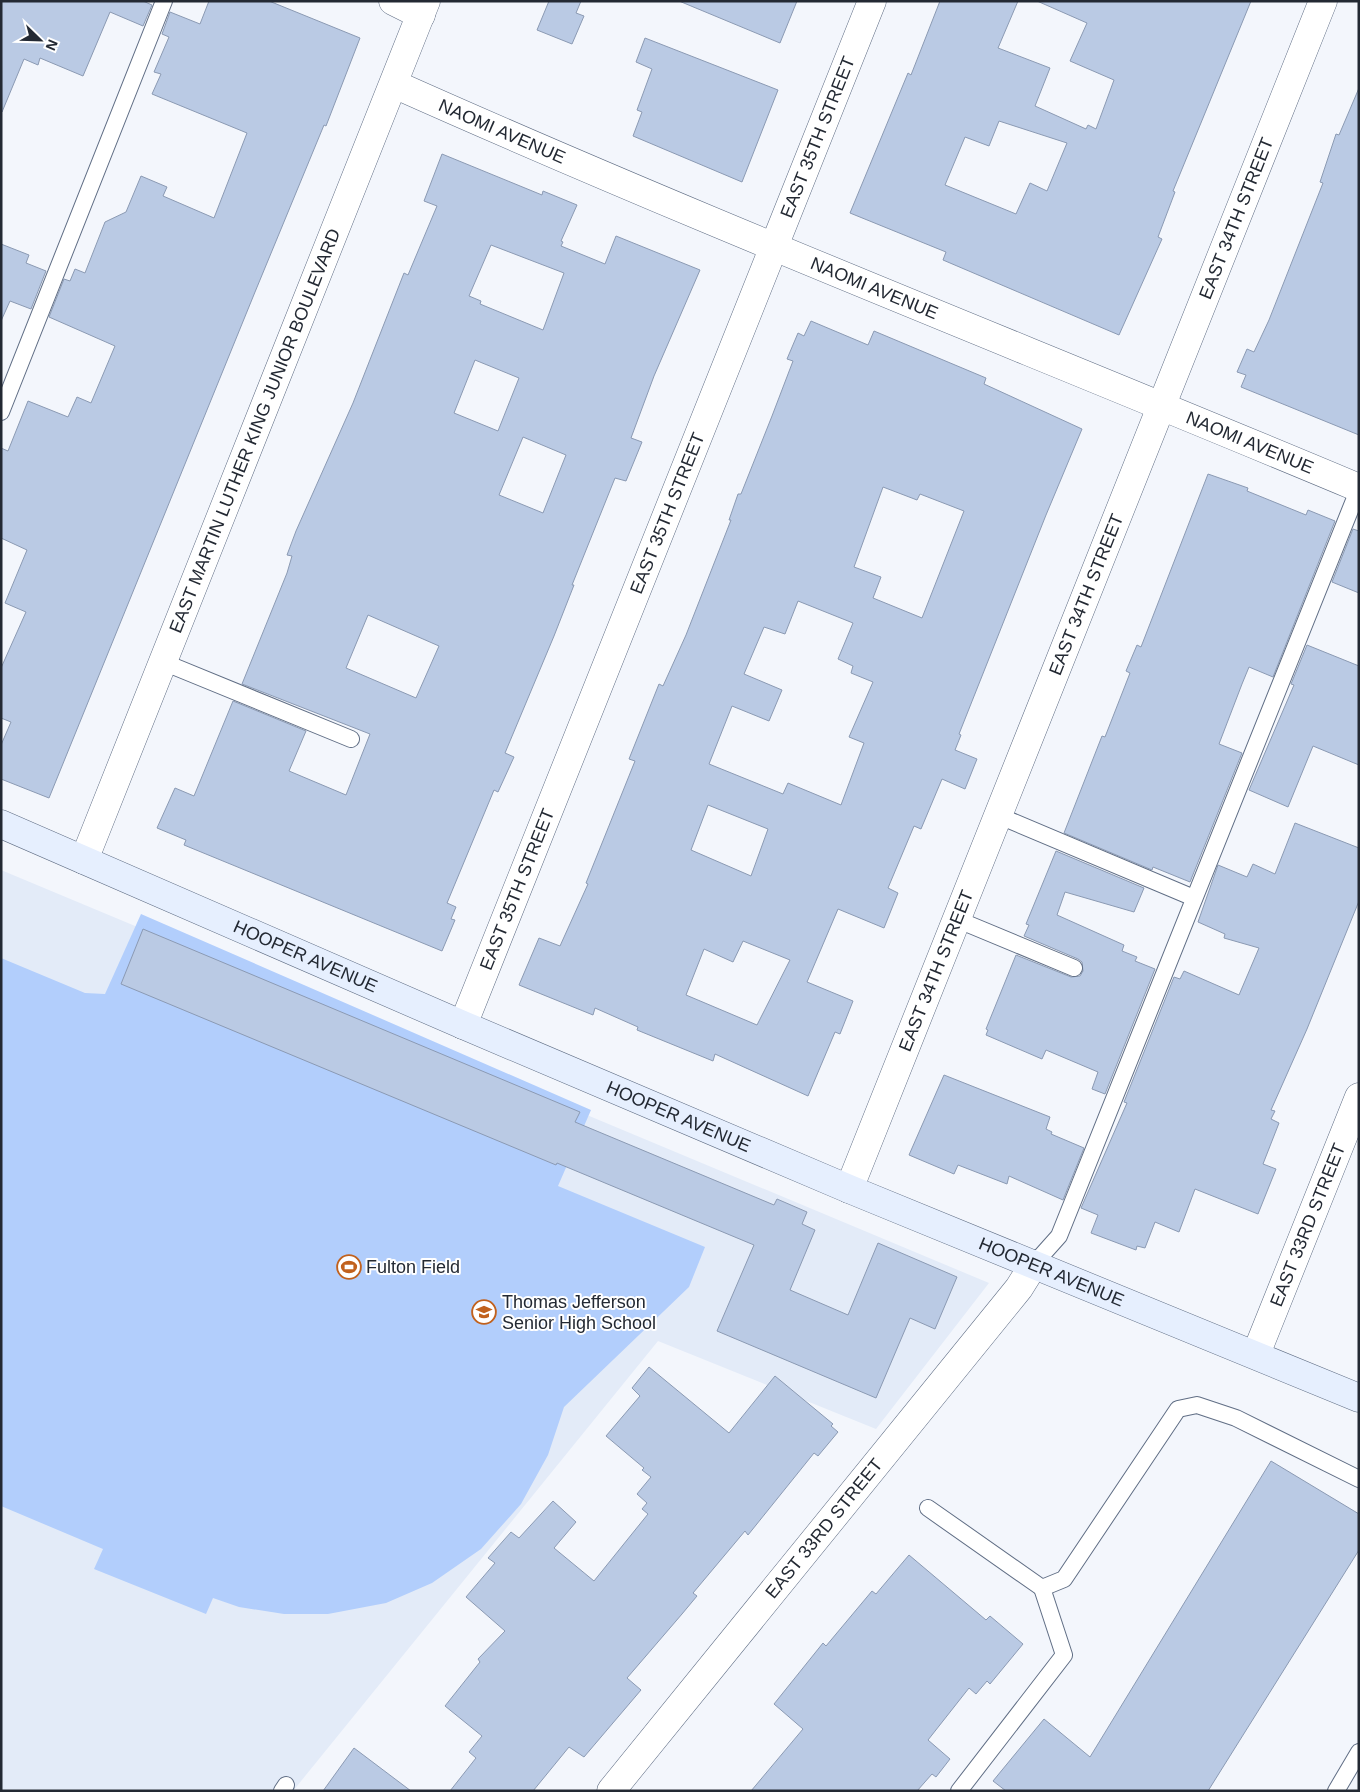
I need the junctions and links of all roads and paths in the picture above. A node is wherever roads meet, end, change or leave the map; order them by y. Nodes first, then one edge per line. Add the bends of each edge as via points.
1 (164, 1) edge
2 (392, 1) edge
3 (872, 1) edge
4 (1323, 1) edge
5 (423, 8) edge
6 (394, 84) junction
7 (773, 248) junction
8 (1162, 405) junction
9 (1, 412) edge
10 (1359, 488) edge
11 (163, 662) junction
12 (351, 739) dead end
13 (997, 815) junction
14 (1, 824) edge
15 (84, 860) junction
16 (1194, 898) junction
17 (956, 919) junction
18 (1074, 968) dead end
19 (463, 1025) junction
20 (1359, 1097) edge
21 (849, 1189) junction
22 (1034, 1264) junction
23 (1256, 1354) junction
24 (1359, 1398) edge
25 (1359, 1479) edge
26 (928, 1508) dead end
27 (1042, 1588) junction
28 (1359, 1752) edge
29 (611, 1791) edge
30 (959, 1791) edge
31 (1336, 1791) edge

1 - 9 lane
2 - 5 street
3 - 7 street, EAST 35TH STREET
4 - 8 street, EAST 34TH STREET
5 - 6 street, EAST MARTIN LUTHER KING JUNIOR BOULEVARD
6 - 7 street, NAOMI AVENUE
6 - 11 street, EAST MARTIN LUTHER KING JUNIOR BOULEVARD
7 - 8 street, NAOMI AVENUE
7 - 19 street, EAST 35TH STREET
8 - 10 street, NAOMI AVENUE
8 - 13 street, EAST 34TH STREET
10 - 16 lane
11 - 12 lane
11 - 15 street, EAST MARTIN LUTHER KING JUNIOR BOULEVARD
13 - 16 lane
13 - 17 street, EAST 34TH STREET
14 - 15 street, HOOPER AVENUE
15 - 19 street, HOOPER AVENUE
16 - 22 lane via 1058,1236
17 - 18 lane
17 - 21 street, EAST 34TH STREET
19 - 21 street, HOOPER AVENUE
20 - 23 street, EAST 33RD STREET
21 - 22 street, HOOPER AVENUE
22 - 23 street, HOOPER AVENUE
22 - 29 street, EAST 33RD STREET via 1019,1288
23 - 24 street, HOOPER AVENUE
25 - 27 lane via 1236,1418 1197,1405 1178,1409 1064,1579
26 - 27 lane
27 - 30 lane via 1064,1655
28 - 31 lane

